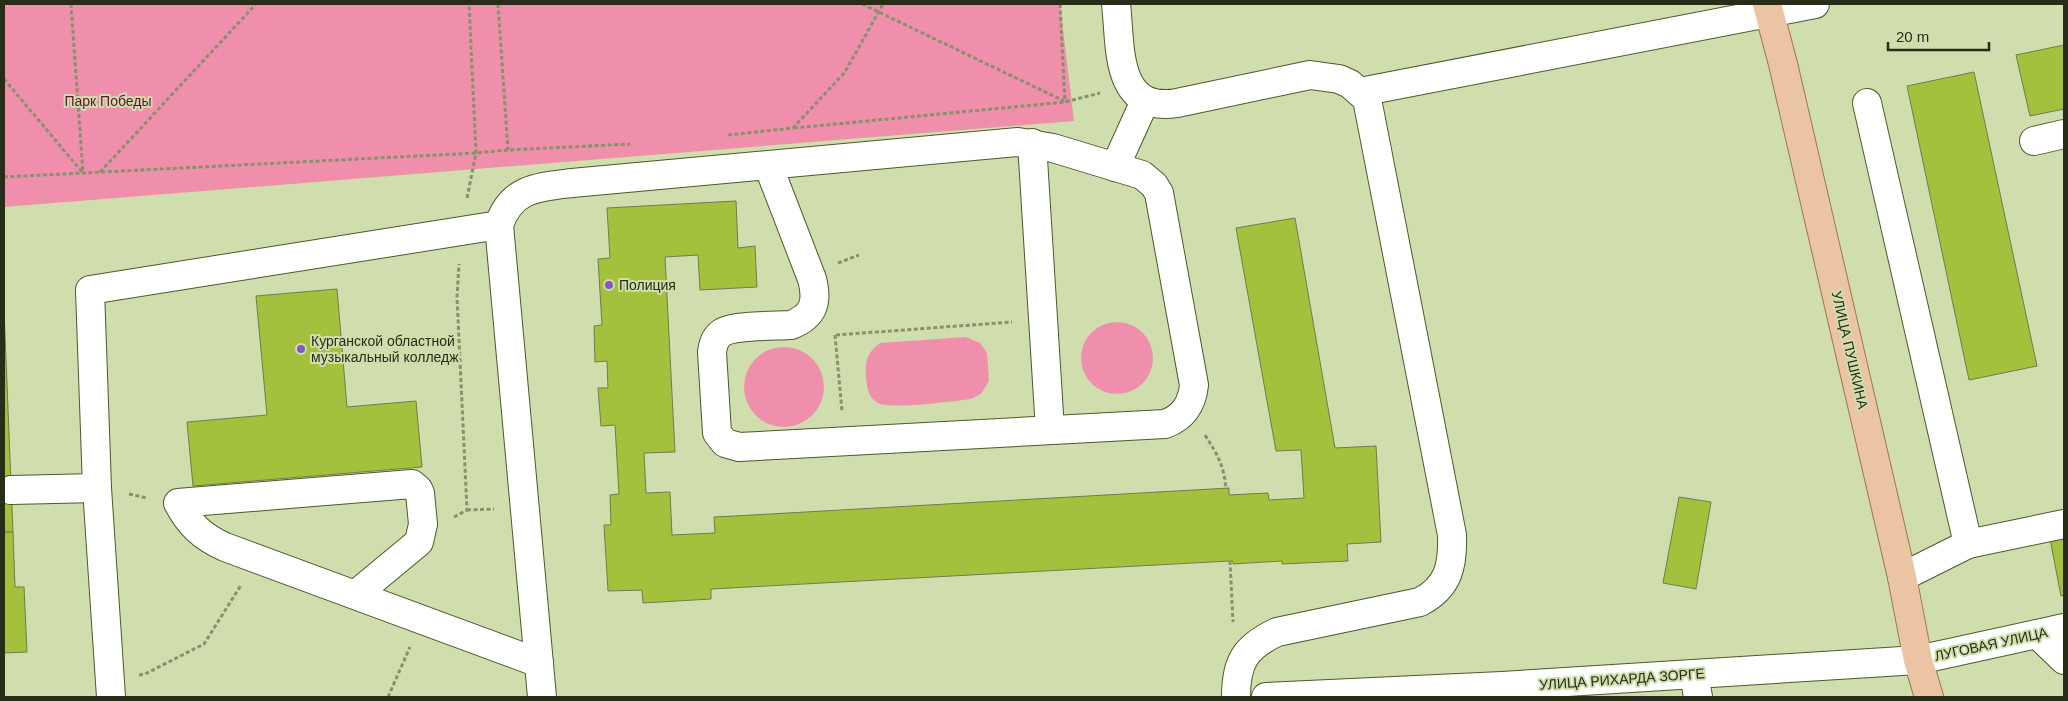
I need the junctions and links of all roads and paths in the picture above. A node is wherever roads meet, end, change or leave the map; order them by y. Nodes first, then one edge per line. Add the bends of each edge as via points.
1 (71, 4) edge
2 (256, 4) edge
3 (469, 4) edge
4 (498, 4) edge
5 (862, 4) edge
6 (884, 4) edge
7 (1060, 4) edge
8 (1116, 4) edge
9 (1815, 4) edge
10 (1769, 8) edge
11 (879, 13) junction
12 (4, 79) edge
13 (1360, 92) junction
14 (1145, 100) junction
15 (1065, 102) junction
16 (1867, 103) dead end
17 (793, 128) junction
18 (2064, 134) edge
19 (726, 135) dead end
20 (2034, 141) dead end
21 (639, 143) dead end
22 (1032, 143) junction
23 (508, 150) junction
24 (476, 153) junction
25 (768, 165) junction
26 (1115, 167) junction
27 (100, 172) junction
28 (83, 173) junction
29 (4, 177) edge
30 (499, 225) junction
31 (460, 232) junction
32 (1043, 320) junction
33 (835, 326) dead end
34 (836, 336) junction
35 (1189, 406) junction
36 (1050, 430) junction
37 (845, 441) junction
38 (97, 488) junction
39 (1226, 489) dead end
40 (11, 490) dead end
41 (178, 503) junction
42 (2064, 524) edge
43 (421, 536) junction
44 (1968, 544) junction
45 (257, 559) junction
46 (1902, 577) junction
47 (356, 595) junction
48 (421, 619) junction
49 (2064, 628) edge
50 (2037, 634) junction
51 (1918, 660) junction
52 (2064, 660) edge
53 (539, 663) junction
54 (1696, 686) edge
55 (110, 688) edge
56 (1503, 692) edge
57 (388, 697) edge
58 (542, 697) edge
59 (1236, 697) edge
60 (1266, 697) edge
61 (1929, 697) edge

1 - 28 path
2 - 27 path
3 - 24 path
4 - 23 path
5 - 11 path
6 - 11 path
7 - 15 path
8 - 14 street via 1123,74 1129,86
9 - 10 street
10 - 13 street
10 - 46 main road, УЛИЦА ПУШКИНА
11 - 15 path
11 - 17 path via 845,72
12 - 28 path
13 - 14 street via 1339,79 1310,75 1164,106
13 - 59 street via 1367,99 1452,534 1450,563 1440,588 1420,602 1277,632 1261,639 1242,660
14 - 26 street
15 - 17 path
16 - 44 street
17 - 19 path
18 - 20 street
21 - 23 path
22 - 25 street
22 - 26 street
22 - 32 street
23 - 24 path
24 - 27 path
24 - 31 path
25 - 30 street via 541,186 515,199
25 - 37 street via 812,279 814,304 809,314 791,325 732,329 718,336 712,352 717,433 725,443 739,447
26 - 35 street via 1142,175 1159,193 1194,385
27 - 28 path
28 - 29 path
30 - 31 street
30 - 53 street
31 - 38 street via 90,290
31 - 43 path via 457,297 467,510
32 - 34 path
32 - 36 street
33 - 34 path
34 - 37 path
35 - 36 street via 1174,421 1165,424
35 - 39 path via 1221,461
36 - 37 street
38 - 40 street
38 - 41 path
38 - 55 street
41 - 43 street via 412,484 420,493
41 - 45 street via 186,519 203,536
42 - 44 street
43 - 47 street via 416,546
44 - 46 street
45 - 47 street
45 - 55 path via 204,644
46 - 51 main road, УЛИЦА ПУШКИНА
47 - 48 street
48 - 53 street
48 - 57 path
49 - 50 street, ЛУГОВАЯ УЛИЦА
50 - 51 street, ЛУГОВАЯ УЛИЦА
50 - 52 street
51 - 54 street, УЛИЦА РИХАРДА ЗОРГЕ
51 - 61 main road, УЛИЦА ПУШКИНА
53 - 58 street
54 - 56 street, УЛИЦА РИХАРДА ЗОРГЕ
56 - 60 street, УЛИЦА РИХАРДА ЗОРГЕ

